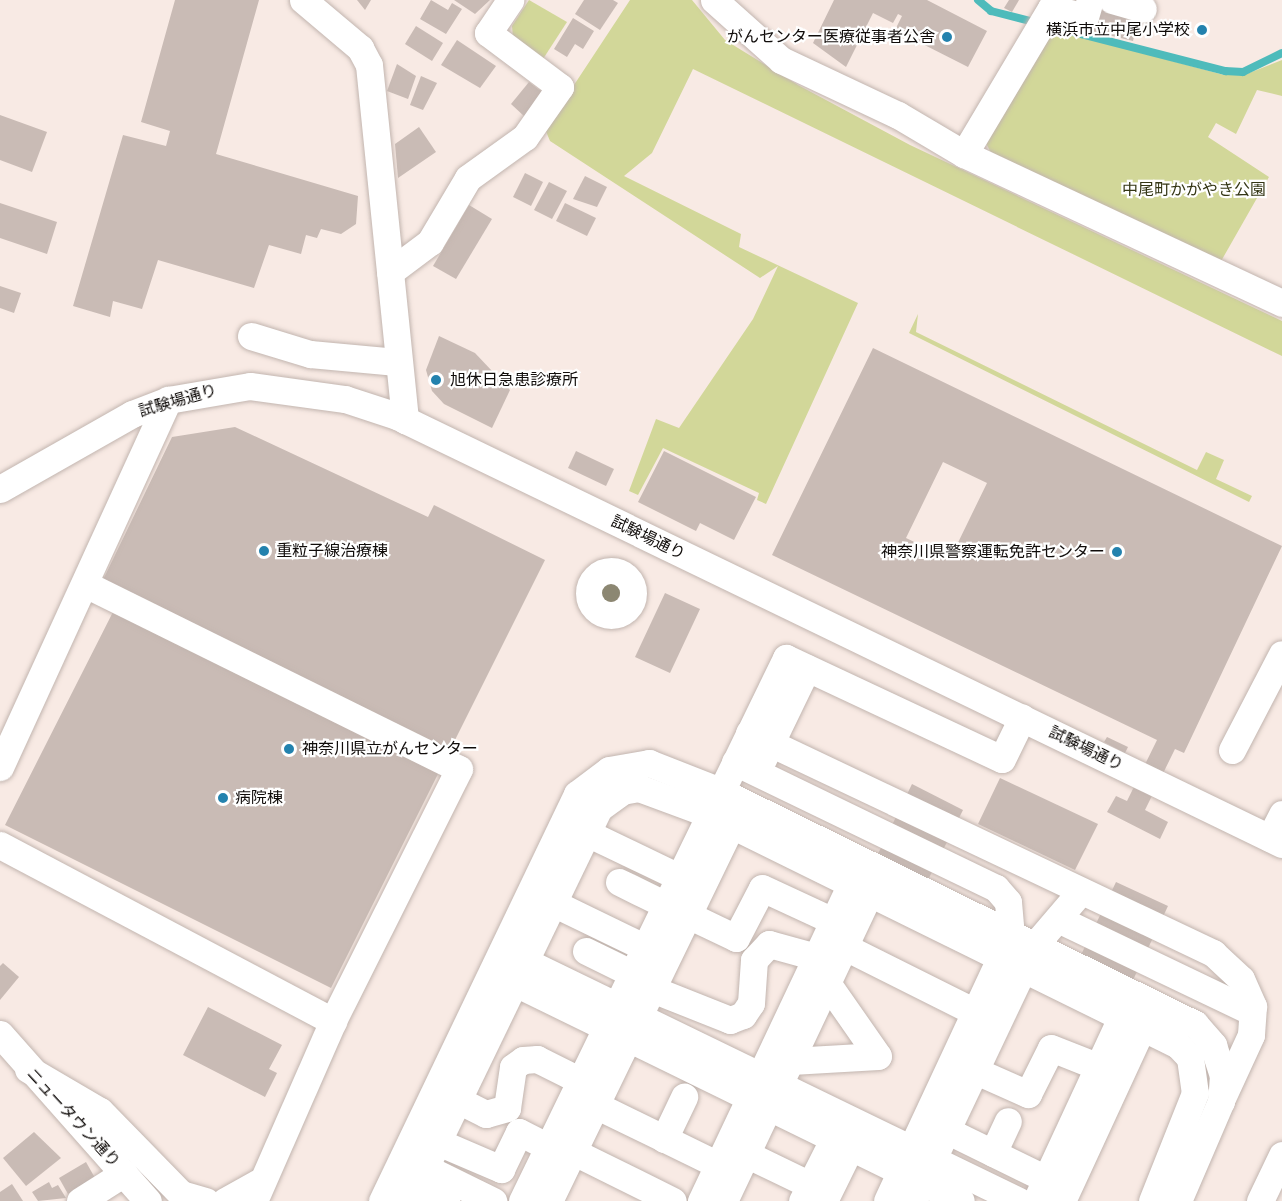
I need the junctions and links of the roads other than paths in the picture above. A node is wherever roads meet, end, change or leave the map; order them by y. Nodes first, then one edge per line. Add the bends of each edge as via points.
1 (303, 0) edge
2 (510, 0) edge
3 (714, 0) edge
4 (1090, 0) edge
5 (1112, 0) edge
6 (1143, 9) dead end
7 (964, 154) junction
8 (390, 272) junction
9 (1282, 303) edge
10 (251, 336) dead end
11 (397, 362) junction
12 (168, 400) junction
13 (405, 420) junction
14 (0, 489) edge
15 (85, 584) junction
16 (1282, 654) edge
17 (1022, 718) junction
18 (760, 738) junction
19 (1232, 750) dead end
20 (0, 767) edge
21 (745, 768) junction
22 (726, 808) junction
23 (1282, 814) edge
24 (587, 833) junction
25 (1276, 841) edge
26 (0, 845) edge
27 (1025, 864) junction
28 (679, 877) junction
29 (865, 877) junction
30 (996, 888) junction
31 (1082, 891) junction
32 (630, 896) dead end
33 (553, 903) junction
34 (677, 910) junction
35 (1058, 919) junction
36 (833, 921) junction
37 (845, 947) junction
38 (646, 948) junction
39 (1017, 952) junction
40 (816, 957) junction
41 (596, 964) dead end
42 (508, 966) junction
43 (643, 982) junction
44 (827, 983) junction
45 (1137, 1010) junction
46 (975, 1012) junction
47 (1252, 1012) junction
48 (333, 1021) junction
49 (624, 1021) junction
50 (0, 1034) edge
51 (1099, 1067) junction
52 (28, 1069) junction
53 (976, 1071) junction
54 (778, 1072) junction
55 (575, 1087) junction
56 (684, 1097) dead end
57 (458, 1100) junction
58 (1221, 1101) junction
59 (758, 1102) junction
60 (596, 1105) junction
61 (1008, 1121) dead end
62 (848, 1131) junction
63 (948, 1131) junction
64 (663, 1139) junction
65 (438, 1142) junction
66 (545, 1146) junction
67 (993, 1153) junction
68 (572, 1155) junction
69 (1282, 1155) edge
70 (735, 1165) junction
71 (124, 1173) junction
72 (917, 1173) edge
73 (409, 1177) edge
74 (1041, 1190) edge
75 (256, 1192) edge
76 (637, 1193) edge
77 (809, 1196) edge
78 (80, 1201) edge
79 (148, 1201) edge
80 (206, 1201) edge
81 (225, 1201) edge
82 (382, 1201) edge
83 (446, 1201) edge
84 (493, 1201) edge
85 (522, 1201) edge
86 (549, 1201) edge
87 (673, 1201) edge
88 (700, 1201) edge
89 (724, 1201) edge
90 (887, 1201) edge
91 (961, 1201) edge
92 (1019, 1201) edge
93 (1062, 1201) edge
94 (1152, 1201) edge
95 (1178, 1201) edge
96 (1260, 1201) edge

1 - 8 street via 360,48 369,65
2 - 8 street via 488,33 560,87 525,137 468,178 430,242
3 - 7 street via 781,60 898,115
4 - 7 street via 1085,17 1051,8
5 - 6 street
7 - 9 street
8 - 11 street
10 - 11 street via 310,354
11 - 13 street
12 - 13 street, 試験場通り via 213,388 297,389 345,399
12 - 14 street, 試験場通り via 132,414
12 - 15 street
13 - 17 street, 試験場通り
15 - 20 street
15 - 48 street via 459,769
16 - 19 street
17 - 18 street via 1002,759 796,663
17 - 25 street, 試験場通り
18 - 21 street
18 - 27 street
21 - 22 street
21 - 30 street
22 - 24 street via 639,788 606,800
22 - 28 street
22 - 29 street
22 - 34 street
22 - 42 street via 649,763 627,763 597,777 577,794
23 - 25 street
24 - 28 street
24 - 33 street
26 - 48 street
27 - 30 street
27 - 31 street
28 - 34 street
29 - 36 street
29 - 37 street
29 - 39 street
30 - 39 street via 1008,902
31 - 35 street
31 - 47 street via 1213,953 1240,979
32 - 34 street
33 - 38 street
33 - 42 street
34 - 36 street via 736,938 762,888
34 - 38 street
34 - 43 street
35 - 39 street
35 - 47 street
36 - 40 street
37 - 44 street
37 - 46 street
38 - 43 street
39 - 45 street
39 - 46 street
39 - 53 street
40 - 43 street via 769,944 754,960 751,1004 743,1015 730,1020
40 - 54 street
41 - 43 street
42 - 49 street
42 - 57 street
42 - 73 street
43 - 49 street
44 - 54 street
44 - 54 street via 878,1056
45 - 51 street
45 - 58 street via 1195,1024 1213,1045 1223,1076
45 - 93 street
45 - 94 street via 1178,1045 1190,1059 1196,1078 1195,1093
46 - 72 street
47 - 58 street via 1251,1035
48 - 75 street
49 - 54 street
49 - 55 street
49 - 59 street
49 - 60 street
50 - 52 street, ニュータウン通り
51 - 53 street via 1051,1048 1028,1094
51 - 74 street
52 - 71 street, ニュータウン通り
52 - 80 street via 100,1111 181,1194
53 - 63 street
54 - 59 street
54 - 62 street
55 - 57 street via 537,1059 523,1060 513,1067 507,1108 486,1114
55 - 60 street
55 - 66 street
56 - 64 street
57 - 65 street
58 - 95 street
59 - 62 street
59 - 70 street
60 - 64 street
60 - 68 street
61 - 67 street
62 - 72 street
62 - 77 street
63 - 67 street
63 - 72 street
64 - 70 street
65 - 66 street via 501,1169 519,1132
65 - 73 street
66 - 68 street
66 - 85 street
67 - 74 street
68 - 76 street
68 - 86 street
69 - 96 street
70 - 77 street
70 - 88 street
70 - 89 street
71 - 78 street
71 - 79 street, ニュータウン通り
72 - 90 street
72 - 91 street
72 - 92 street
73 - 82 street
73 - 83 street
73 - 84 street
75 - 81 street
76 - 87 street

